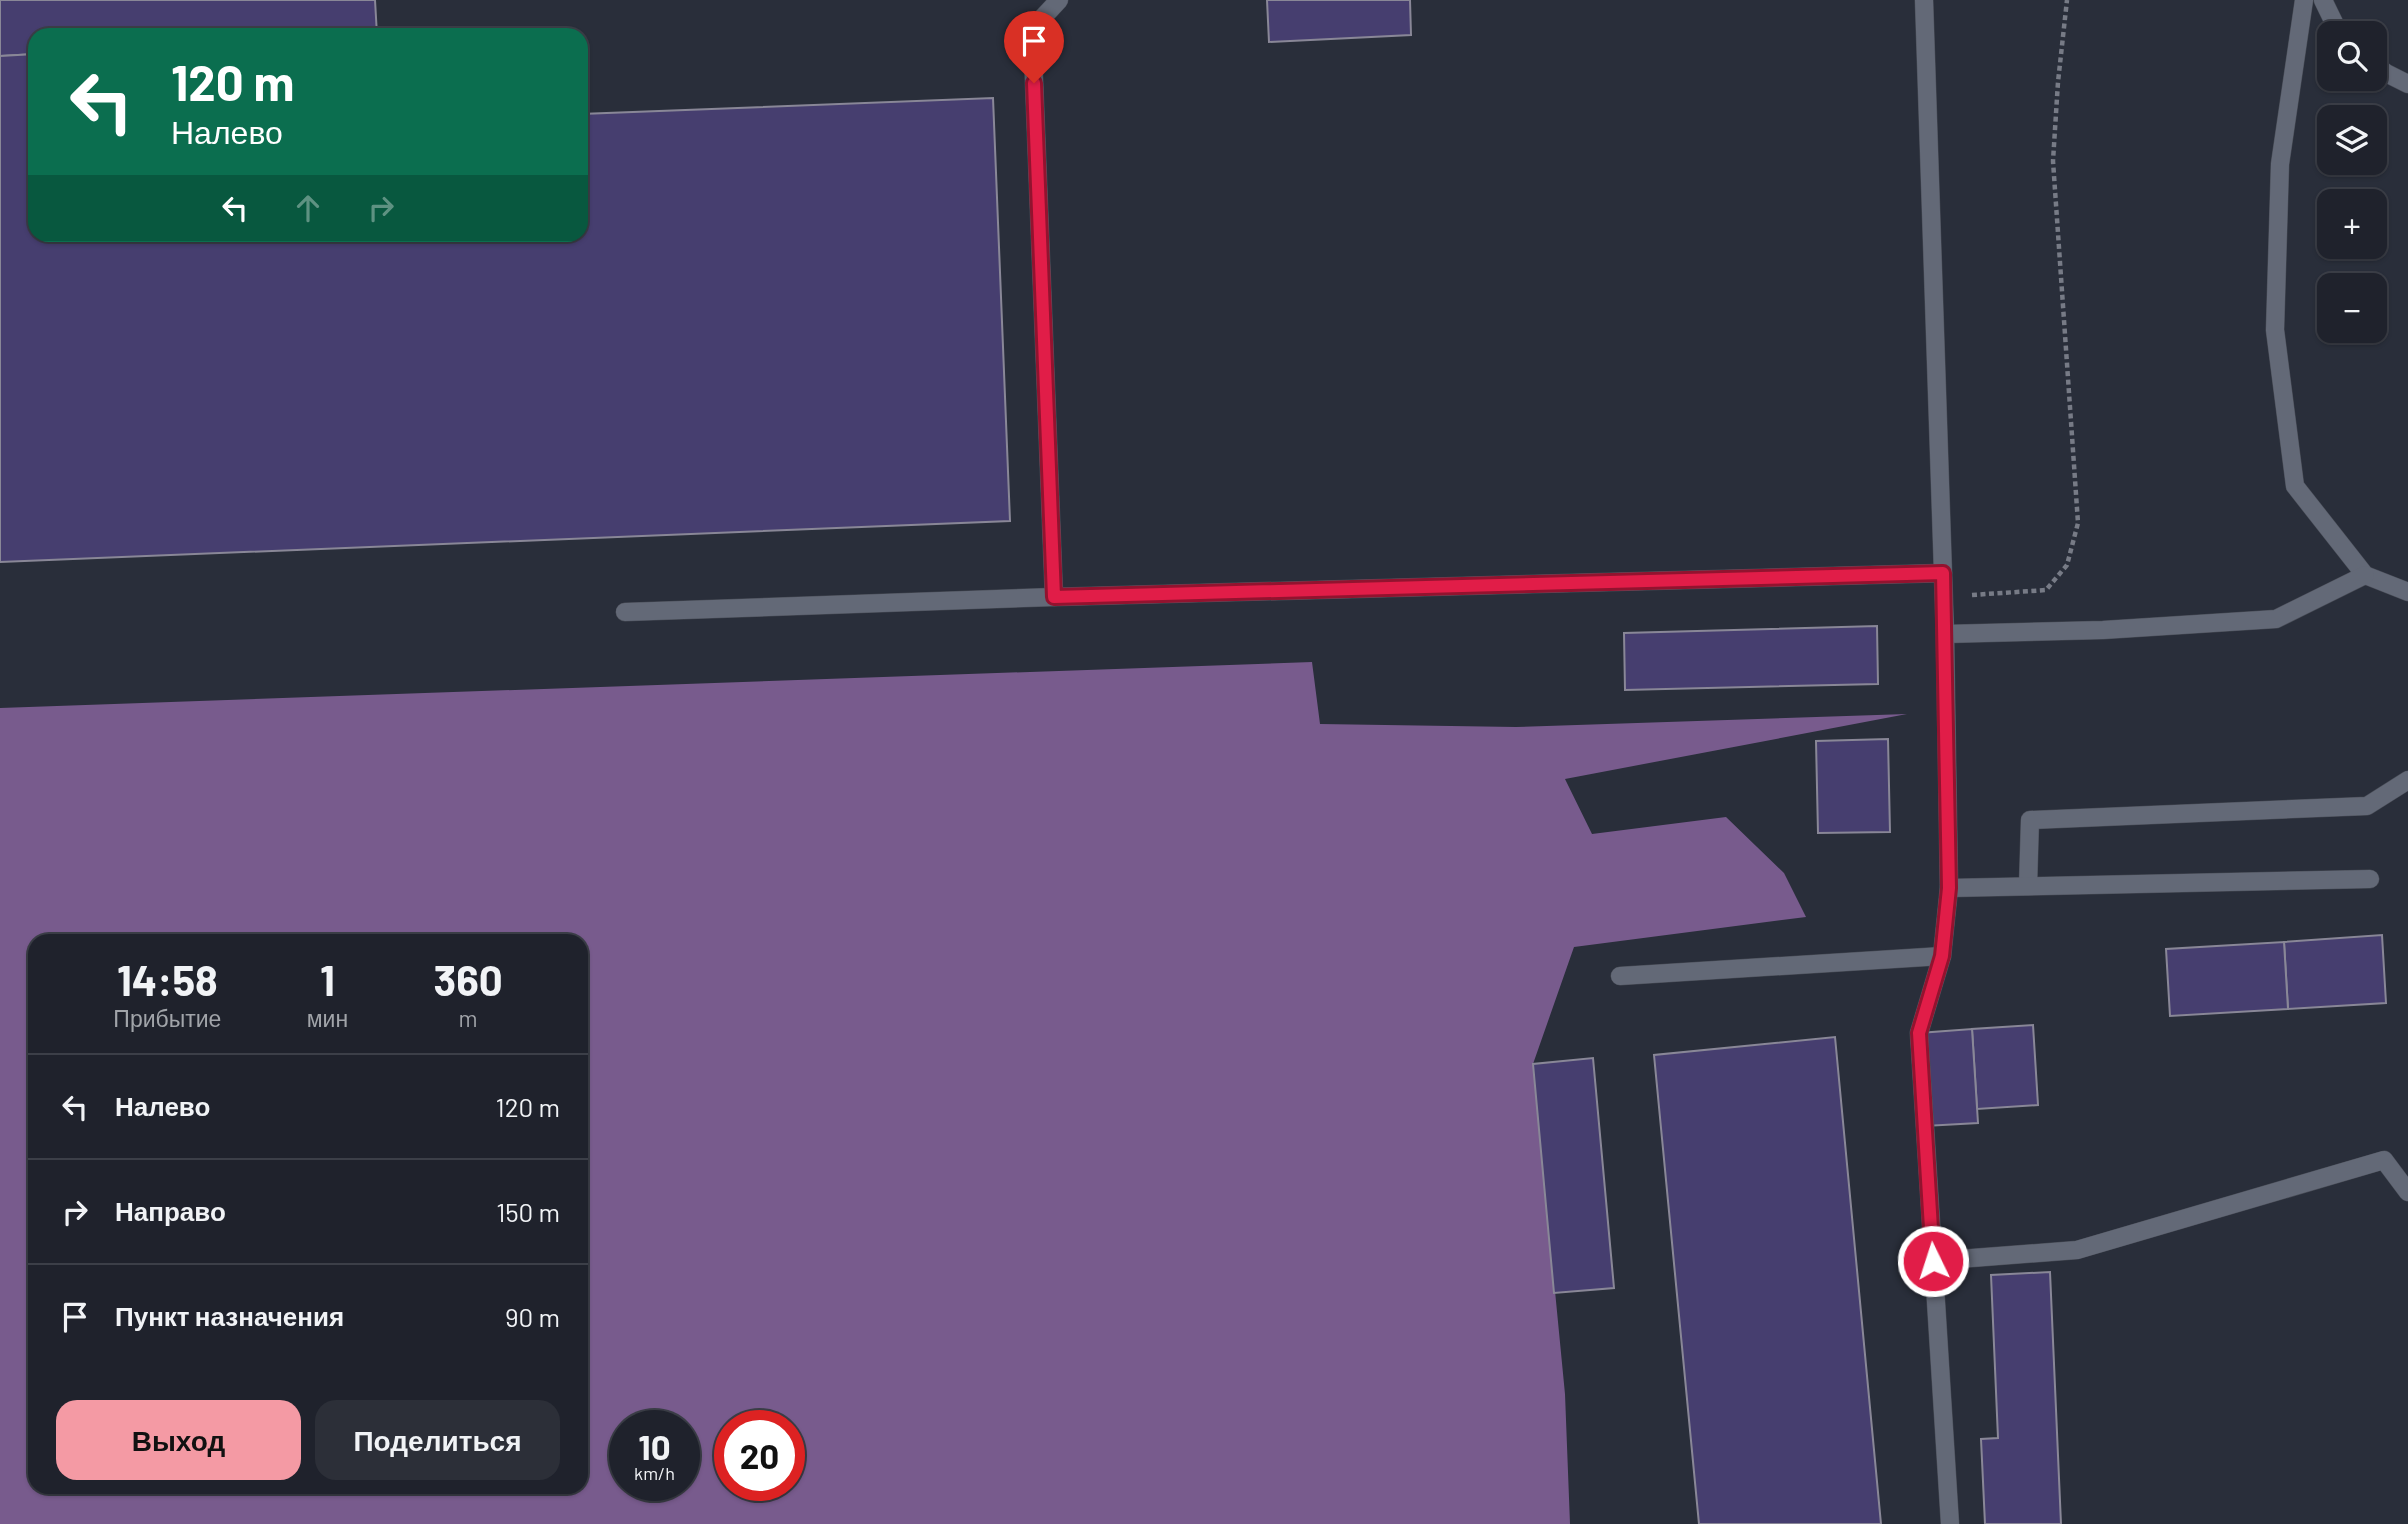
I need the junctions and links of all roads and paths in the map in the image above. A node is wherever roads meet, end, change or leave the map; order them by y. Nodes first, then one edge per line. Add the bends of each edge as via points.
1 (1059, 0) edge
2 (1924, 0) edge
3 (2067, 0) edge
4 (2304, 0) edge
5 (2323, 0) edge
6 (2333, 21) edge
7 (2387, 74) edge
8 (2408, 84) edge
9 (1943, 573) junction
10 (2365, 575) junction
11 (2408, 592) edge
12 (1944, 596) junction
13 (1054, 597) junction
14 (625, 612) dead end
15 (1945, 634) junction
16 (2408, 780) edge
17 (2371, 879) dead end
18 (2028, 886) junction
19 (1949, 888) junction
20 (1942, 956) junction
21 (1620, 976) dead end
22 (2408, 1192) edge
23 (1933, 1261) junction
24 (1950, 1524) edge

1 - 13 street via 1032,29
2 - 9 street
3 - 12 path via 2053,161 2078,523 2067,565 2046,590
4 - 10 street via 2280,164 2275,330 2295,486
5 - 6 street
7 - 8 street
9 - 12 street
9 - 13 street
10 - 11 street
10 - 15 street via 2276,619
12 - 15 street
13 - 14 street
15 - 19 street
16 - 18 street via 2367,806 2030,820
17 - 18 street
18 - 19 street
19 - 20 street
20 - 21 street
20 - 23 street via 1919,1033
22 - 23 street via 2384,1160 2077,1250
23 - 24 street

